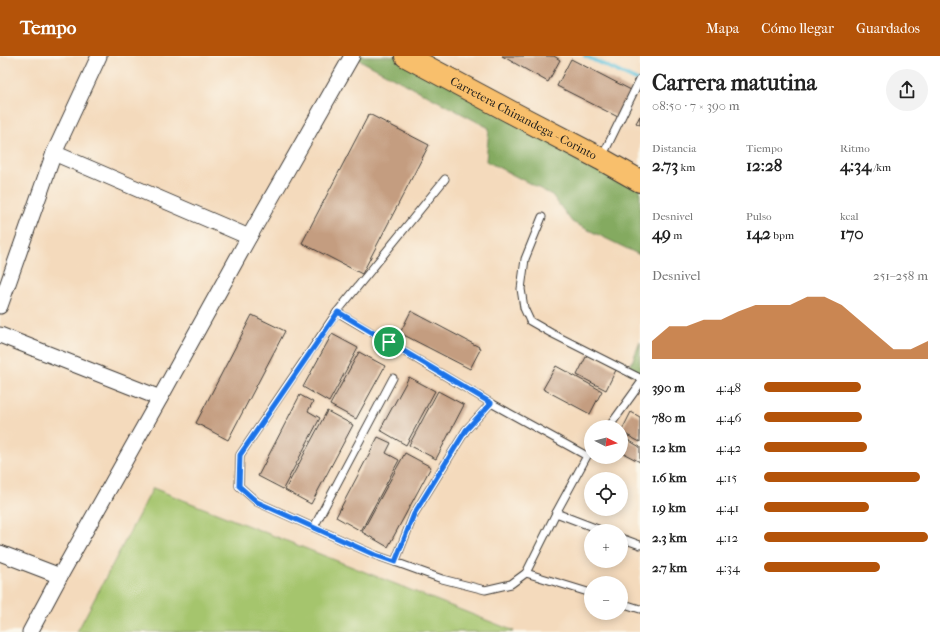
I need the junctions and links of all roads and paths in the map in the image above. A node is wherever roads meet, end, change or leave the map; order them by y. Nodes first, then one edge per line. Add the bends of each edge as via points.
1 (99, 56) edge
2 (352, 56) edge
3 (410, 57) edge
4 (640, 78) edge
5 (54, 153) junction
6 (601, 159) junction
7 (445, 179) dead end
8 (640, 181) edge
9 (542, 217) dead end
10 (249, 237) junction
11 (0, 306) edge
12 (338, 312) junction
13 (0, 335) edge
14 (393, 378) dead end
15 (640, 378) edge
16 (640, 384) edge
17 (160, 398) junction
18 (491, 403) junction
19 (614, 420) edge
20 (584, 450) edge
21 (584, 462) edge
22 (556, 513) junction
23 (585, 524) edge
24 (314, 527) junction
25 (628, 541) edge
26 (640, 545) edge
27 (0, 553) edge
28 (395, 562) junction
29 (526, 573) junction
30 (60, 576) junction
31 (584, 591) edge
32 (628, 605) edge
33 (640, 609) edge
34 (30, 632) edge

1 - 5 street
2 - 10 street
3 - 6 highway, Carretera Chinandega - Corinto
4 - 6 lane
5 - 10 street
5 - 11 street
6 - 8 highway, Carretera Chinandega - Corinto
7 - 12 lane
9 - 15 lane via 525,259 521,289 524,308 530,321
10 - 17 street
12 - 18 lane
12 - 24 lane via 240,455 239,486 257,502
13 - 17 street
14 - 24 lane
16 - 19 lane
17 - 30 street
18 - 20 lane
18 - 28 lane via 466,430 414,514
21 - 22 lane
22 - 23 lane
22 - 29 lane
24 - 28 lane
25 - 26 lane
27 - 30 street
28 - 29 lane via 442,580 485,590 511,584
29 - 31 lane
30 - 34 street
32 - 33 lane

